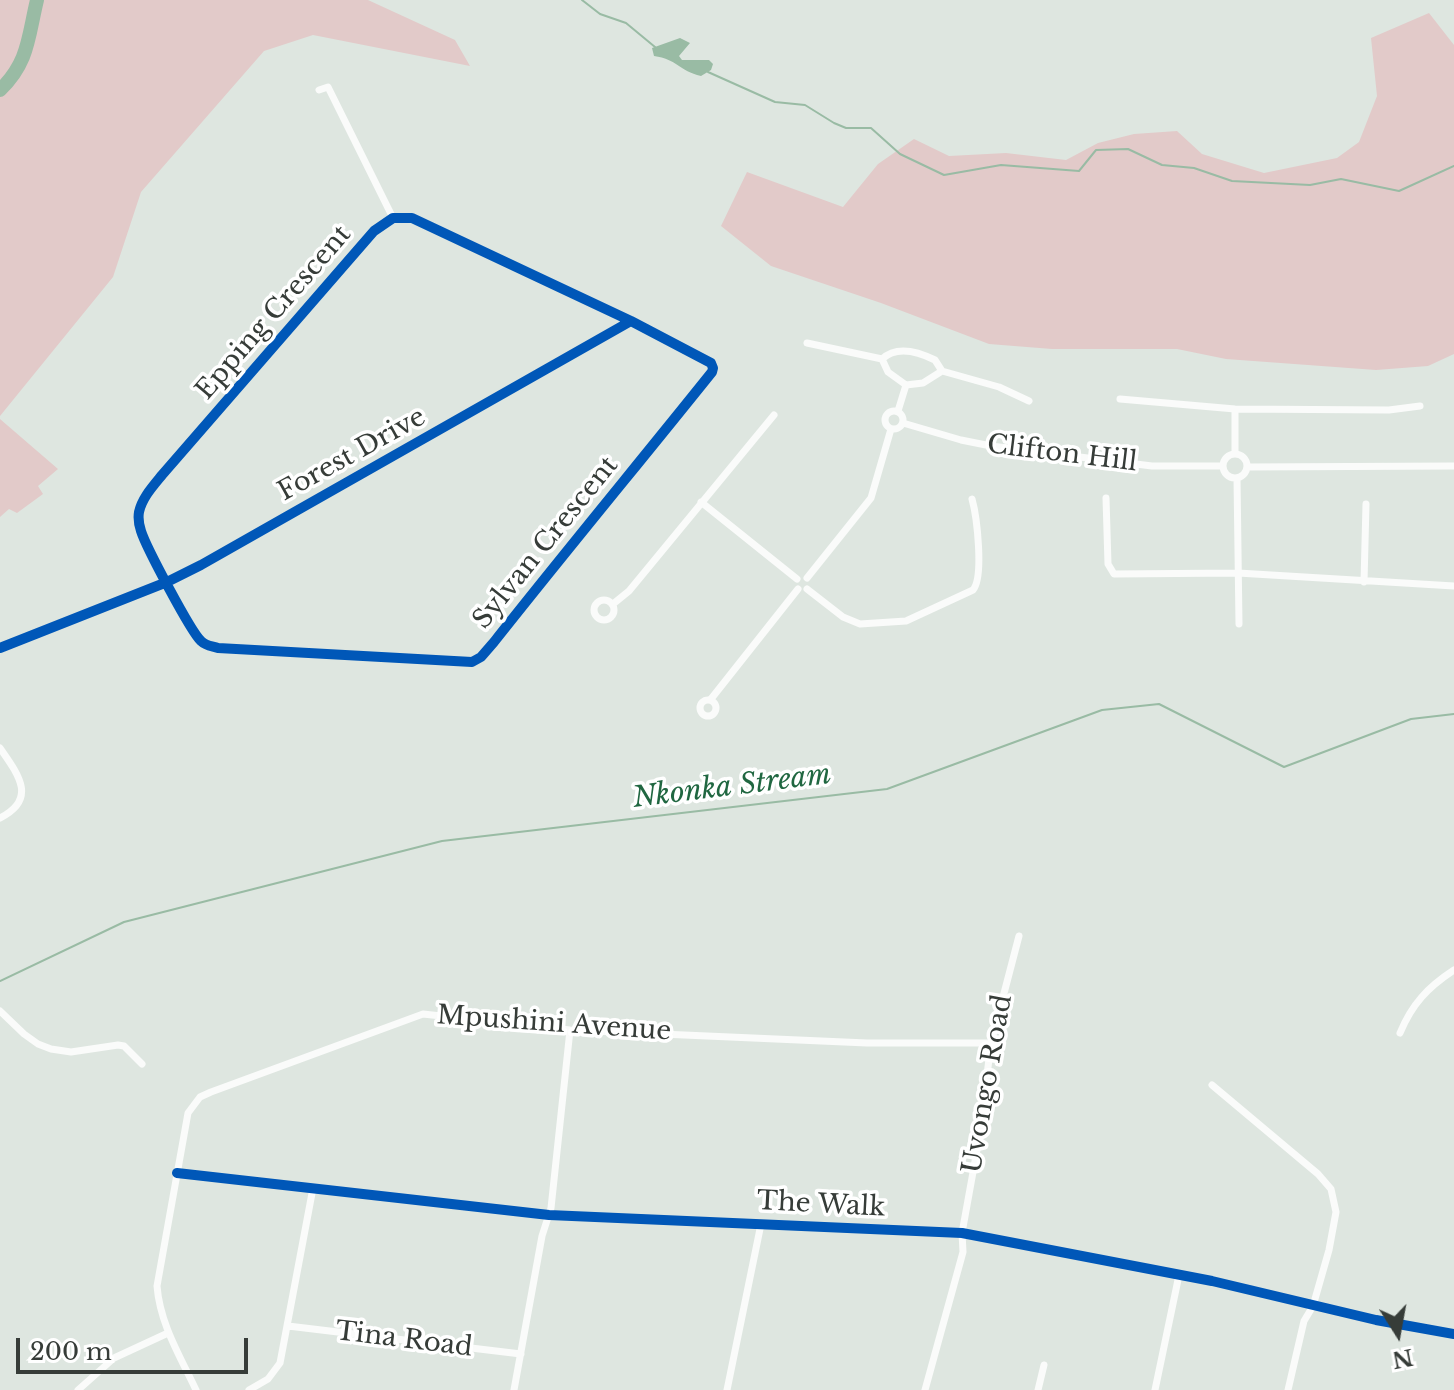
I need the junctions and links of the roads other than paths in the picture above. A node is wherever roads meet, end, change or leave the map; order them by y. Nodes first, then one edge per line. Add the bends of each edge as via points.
1 (319, 90) dead end
2 (393, 218) junction
3 (631, 321) junction
4 (807, 343) dead end
5 (882, 359) junction
6 (942, 371) junction
7 (906, 385) junction
8 (1120, 399) dead end
9 (1029, 401) dead end
10 (1420, 406) dead end
11 (1235, 409) junction
12 (898, 411) junction
13 (774, 415) dead end
14 (903, 423) junction
15 (891, 429) junction
16 (1235, 454) junction
17 (1223, 466) junction
18 (1454, 466) edge
19 (1247, 467) junction
20 (1237, 478) junction
21 (1106, 498) dead end
22 (972, 499) dead end
23 (701, 502) junction
24 (1366, 504) dead end
25 (1238, 573) junction
26 (807, 578) junction
27 (797, 579) junction
28 (167, 582) junction
29 (1364, 582) junction
30 (1454, 586) edge
31 (803, 589) junction
32 (613, 604) dead end
33 (1239, 624) dead end
34 (0, 648) edge
35 (711, 699) dead end
36 (0, 748) edge
37 (0, 818) edge
38 (1019, 936) dead end
39 (1454, 970) edge
40 (0, 1011) edge
41 (570, 1030) junction
42 (1400, 1033) dead end
43 (991, 1043) junction
44 (142, 1064) dead end
45 (1212, 1085) dead end
46 (177, 1173) junction
47 (313, 1188) junction
48 (549, 1215) junction
49 (761, 1224) junction
50 (962, 1233) junction
51 (1179, 1275) junction
52 (1313, 1306) junction
53 (288, 1326) junction
54 (168, 1333) junction
55 (1454, 1334) edge
56 (521, 1354) junction
57 (1044, 1365) dead end
58 (78, 1390) edge
59 (196, 1390) edge
60 (249, 1390) edge
61 (514, 1390) edge
62 (727, 1390) edge
63 (925, 1390) edge
64 (1038, 1390) edge
65 (1155, 1390) edge
66 (1288, 1390) edge

1 - 2 street via 328,87
2 - 3 street via 412,218
2 - 28 street, Epping Crescent via 374,231 148,494 139,513 141,531
3 - 28 street, Forest Drive
3 - 28 street, Sylvan Crescent via 713,368 481,657 472,662 205,645
4 - 5 street
5 - 6 street via 908,351 935,360
5 - 7 street via 888,372
6 - 7 street via 923,383
6 - 9 street
7 - 12 street
8 - 11 street
10 - 11 street
11 - 16 street
12 - 14 street
12 - 15 street via 886,415
13 - 23 street
14 - 15 street
14 - 17 street, Clifton Hill via 991,446 1152,466
15 - 26 street via 871,498
16 - 17 street
16 - 19 street
17 - 20 street via 1225,474
18 - 19 street
19 - 20 street
20 - 25 street
21 - 25 street via 1108,564 1114,574
22 - 31 street via 978,563 973,590 906,621 860,624
23 - 27 street
23 - 32 street
24 - 29 street
25 - 29 street
25 - 33 street
26 - 27 street
26 - 31 street
27 - 31 street via 796,586
28 - 34 street, Forest Drive
29 - 30 street
31 - 35 street
36 - 37 street via 18,776 22,797
38 - 43 street, Uvongo Road
39 - 42 street via 1412,1006
40 - 44 street via 38,1044 71,1052 124,1046
41 - 43 street, Mpushini Avenue
41 - 46 street, Mpushini Avenue via 423,1014 341,1043 200,1097 188,1113
41 - 48 street
43 - 50 street, Uvongo Road
45 - 52 street via 1331,1189 1336,1212
46 - 47 street, The Walk
46 - 54 street, Mpushini Avenue via 157,1286
47 - 48 street, The Walk
47 - 53 street
48 - 49 street, The Walk
48 - 56 street
49 - 50 street, The Walk
49 - 62 street
50 - 51 street, The Walk
50 - 63 street, Uvongo Road via 963,1252
51 - 52 street, The Walk
51 - 65 street
52 - 55 street, The Walk
52 - 66 street via 1304,1321
53 - 56 street, Tina Road
53 - 60 street via 275,1373
54 - 58 street via 114,1358
54 - 59 street, Mpushini Avenue
56 - 61 street
57 - 64 street

